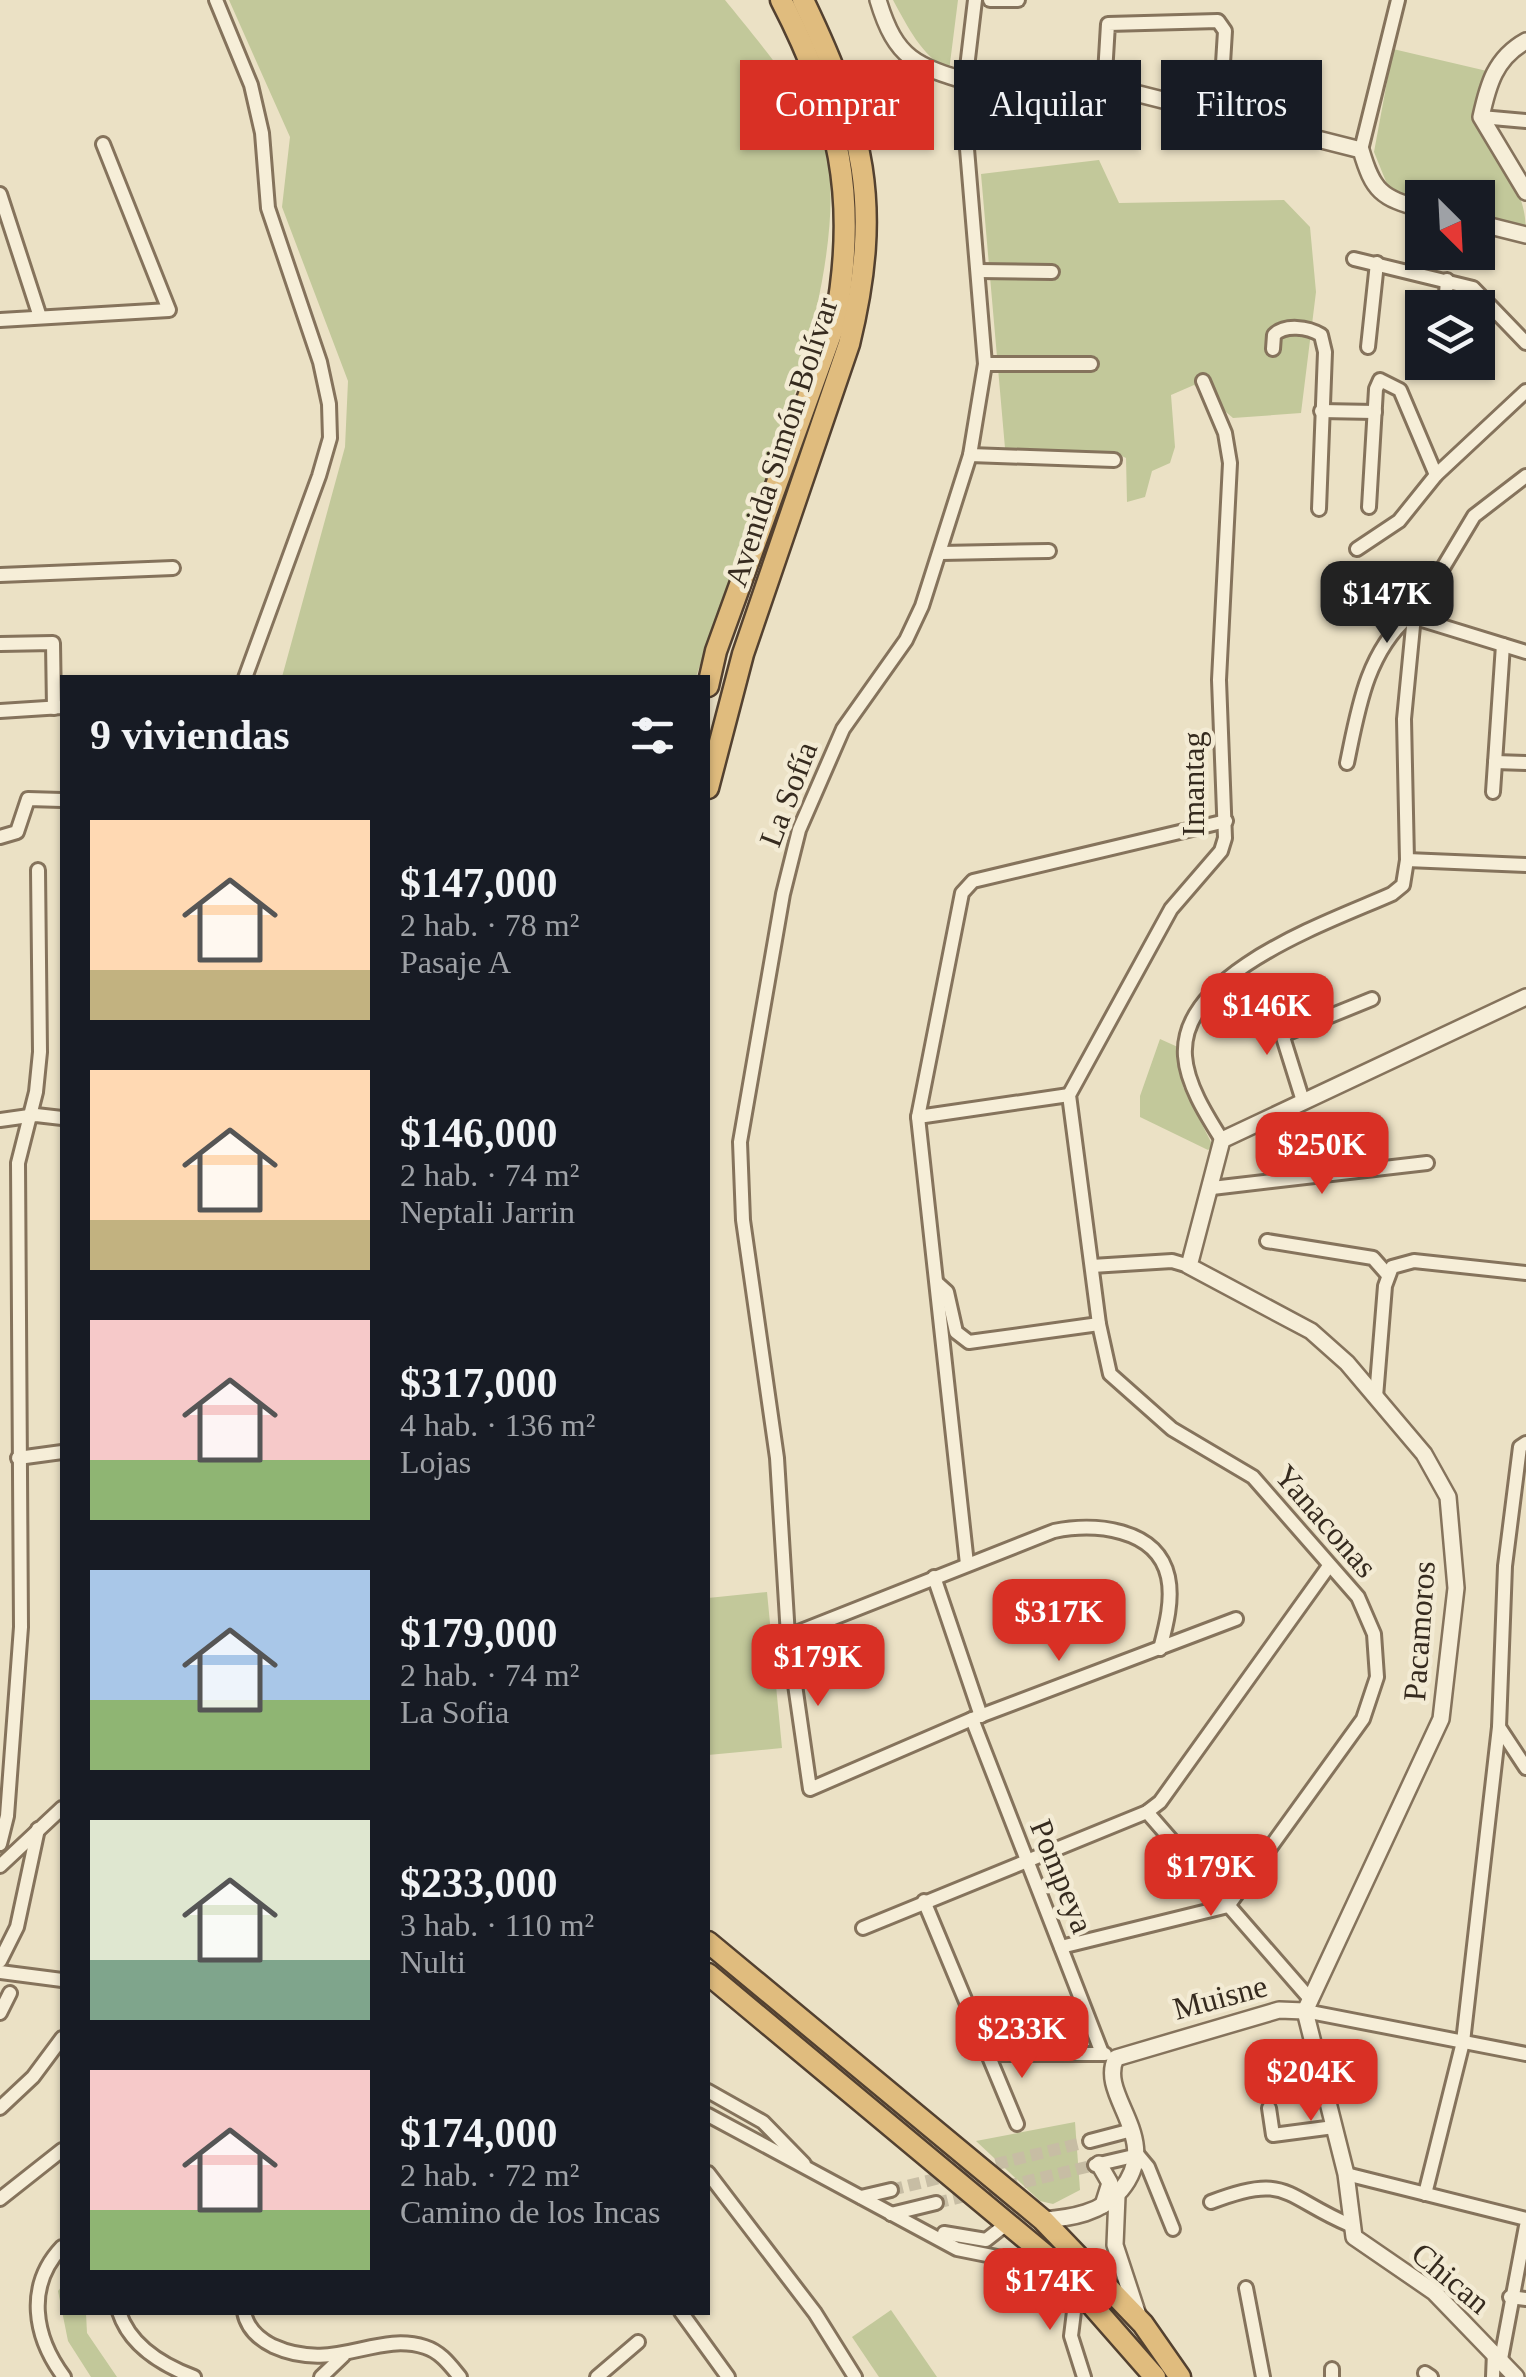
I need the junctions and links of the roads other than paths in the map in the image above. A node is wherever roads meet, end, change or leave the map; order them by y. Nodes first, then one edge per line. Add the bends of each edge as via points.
1 (216, 0) edge
2 (781, 0) edge
3 (803, 0) edge
4 (878, 0) edge
5 (975, 0) edge
6 (990, 0) edge
7 (1018, 0) edge
8 (1398, 0) edge
9 (1526, 42) edge
10 (967, 60) edge
11 (1106, 60) edge
12 (1223, 60) edge
13 (954, 77) edge
14 (1482, 117) junction
15 (1526, 121) edge
16 (1322, 139) edge
17 (102, 144) dead end
18 (969, 150) edge
19 (1361, 150) junction
20 (1526, 192) edge
21 (0, 194) edge
22 (1405, 204) edge
23 (1495, 227) edge
24 (1526, 235) edge
25 (1354, 259) dead end
26 (1377, 263) junction
27 (979, 271) junction
28 (1052, 272) dead end
29 (1446, 280) junction
30 (1446, 290) edge
31 (40, 317) junction
32 (0, 320) edge
33 (1526, 343) edge
34 (1368, 347) dead end
35 (1274, 349) dead end
36 (986, 364) junction
37 (1090, 364) dead end
38 (1202, 380) dead end
39 (1526, 391) edge
40 (1321, 411) junction
41 (1374, 412) junction
42 (970, 455) junction
43 (1114, 460) dead end
44 (1436, 475) junction
45 (1526, 476) edge
46 (1370, 506) dead end
47 (1319, 509) dead end
48 (1357, 549) dead end
49 (1049, 551) dead end
50 (941, 553) junction
51 (172, 568) dead end
52 (0, 575) edge
53 (1414, 616) junction
54 (0, 644) edge
55 (1503, 645) junction
56 (1526, 652) edge
57 (246, 675) edge
58 (710, 677) edge
59 (58, 708) edge
60 (0, 711) edge
61 (1495, 762) junction
62 (1526, 763) edge
63 (1346, 764) dead end
64 (710, 780) edge
65 (1493, 792) dead end
66 (60, 800) edge
67 (1226, 821) junction
68 (0, 837) edge
69 (1408, 860) junction
70 (1526, 865) edge
71 (38, 870) dead end
72 (1526, 996) edge
73 (1372, 999) dead end
74 (1272, 1002) dead end
75 (1282, 1036) junction
76 (1069, 1096) junction
77 (1303, 1101) junction
78 (918, 1117) junction
79 (29, 1118) junction
80 (60, 1118) edge
81 (0, 1120) edge
82 (1222, 1140) junction
83 (1427, 1163) dead end
84 (1212, 1188) junction
85 (1267, 1241) dead end
86 (1092, 1266) junction
87 (1189, 1266) junction
88 (1526, 1273) edge
89 (1388, 1275) junction
90 (937, 1283) junction
91 (1099, 1324) junction
92 (1376, 1397) junction
93 (1526, 1443) edge
94 (60, 1452) edge
95 (18, 1458) junction
96 (967, 1564) junction
97 (1329, 1566) junction
98 (934, 1578) junction
99 (1236, 1619) dead end
100 (788, 1636) junction
101 (1160, 1648) junction
102 (977, 1717) junction
103 (1499, 1728) junction
104 (4, 1741) edge
105 (1526, 1768) edge
106 (60, 1810) edge
107 (1147, 1812) junction
108 (38, 1829) junction
109 (0, 1844) edge
110 (1024, 1859) junction
111 (0, 1866) edge
112 (924, 1901) junction
113 (1228, 1906) junction
114 (864, 1928) dead end
115 (710, 1944) edge
116 (1060, 1947) junction
117 (0, 1962) edge
118 (0, 1972) edge
119 (710, 1976) edge
120 (60, 1980) edge
121 (10, 1994) dead end
122 (1308, 2006) junction
123 (0, 2013) edge
124 (60, 2041) edge
125 (1463, 2042) junction
126 (988, 2054) junction
127 (1526, 2054) edge
128 (1109, 2055) junction
129 (710, 2092) edge
130 (0, 2108) edge
131 (1270, 2108) dead end
132 (710, 2116) edge
133 (1017, 2124) dead end
134 (1334, 2127) junction
135 (1132, 2130) junction
136 (1090, 2141) tunnel mouth
137 (60, 2152) edge
138 (1138, 2154) junction
139 (1097, 2164) joint
140 (805, 2166) junction
141 (1346, 2174) junction
142 (710, 2176) edge
143 (890, 2190) tunnel mouth
144 (1425, 2194) junction
145 (861, 2197) junction
146 (0, 2199) edge
147 (1110, 2200) junction
148 (1211, 2202) dead end
149 (936, 2203) tunnel mouth
150 (890, 2214) junction
151 (1042, 2220) junction
152 (1009, 2222) junction
153 (1526, 2222) edge
154 (912, 2225) junction
155 (1350, 2225) junction
156 (1173, 2230) dead end
157 (60, 2250) edge
158 (1054, 2263) junction
159 (1078, 2284) junction
160 (1246, 2288) dead end
161 (1510, 2297) junction
162 (1526, 2298) edge
163 (120, 2315) edge
164 (244, 2315) edge
165 (684, 2315) edge
166 (1143, 2324) junction
167 (638, 2342) dead end
168 (343, 2356) junction
169 (1497, 2356) junction
170 (64, 2377) edge
171 (194, 2377) edge
172 (321, 2377) edge
173 (460, 2377) edge
174 (597, 2377) edge
175 (728, 2377) edge
176 (855, 2377) edge
177 (1084, 2377) edge
178 (1155, 2377) edge
179 (1180, 2377) edge
180 (1262, 2377) edge
181 (1493, 2377) edge
182 (1516, 2377) edge

1 - 57 street via 252,85 268,208 329,404 330,438 319,476
2 - 58 highway, Avenida Simón Bolívar via 806,50 839,148 847,195 842,287
3 - 64 highway, Avenida Simón Bolívar via 845,93 860,145 868,198 860,299 743,654
4 - 13 street via 900,50 917,65
5 - 10 street, La Sofía
6 - 7 street
8 - 19 street
9 - 14 street via 1510,50 1489,79
11 - 12 street via 1108,24 1218,20 1225,31
14 - 15 street
14 - 20 street
16 - 19 street
17 - 31 street via 169,310
18 - 27 street, La Sofía
19 - 22 street via 1377,189
21 - 31 street
23 - 24 street
25 - 26 street
26 - 29 street
26 - 34 street
27 - 28 street
27 - 36 street, La Sofía
29 - 30 street
29 - 33 street via 1482,294
31 - 32 street
35 - 40 street via 1274,335 1282,329 1310,328 1321,335
36 - 37 street
36 - 42 street, La Sofía
38 - 67 street, Imantag via 1230,463 1219,680
39 - 44 street
40 - 41 street
40 - 47 street
41 - 44 street via 1380,380 1400,390
41 - 46 street
42 - 43 street
42 - 50 street, La Sofía
44 - 48 street via 1399,521
45 - 53 street via 1474,516
49 - 50 street
50 - 100 street, La Sofía via 906,640 843,729 799,830 740,1142 743,1220 777,1458
51 - 52 street
53 - 55 street
53 - 63 street via 1400,624 1372,665
53 - 69 street via 1404,719
54 - 59 street via 53,643
55 - 56 street
55 - 61 street
59 - 60 street
61 - 62 street
61 - 65 street
66 - 68 street via 28,799 17,832
67 - 76 street, Imantag via 1222,851 1171,909
67 - 78 street via 966,886
69 - 70 street
69 - 82 street via 1400,888 1263,952 1198,1014 1184,1054
71 - 79 street via 40,1052
72 - 77 street
73 - 75 street
74 - 75 street
75 - 77 street
76 - 78 street
76 - 86 street
77 - 82 street
78 - 90 street
79 - 80 street
79 - 81 street
79 - 95 street via 18,1163
82 - 84 street
83 - 84 street
84 - 87 street
85 - 89 street via 1373,1258
86 - 87 street, Pacamoros
86 - 91 street, Yanaconas
87 - 92 street, Pacamoros via 1311,1331
88 - 89 street via 1414,1261 1399,1262
89 - 92 street
90 - 91 street via 947,1292 956,1332 969,1342
90 - 96 street
91 - 97 street, Yanaconas via 1114,1381 1172,1429 1253,1477
92 - 122 street, Pacamoros via 1431,1464 1448,1497 1456,1588 1448,1679 1434,1734
93 - 103 street via 1520,1447 1505,1566
94 - 95 street
95 - 104 street via 21,1627
96 - 98 street
96 - 101 street via 1088,1524 1124,1532 1152,1550 1168,1579
97 - 107 street
97 - 113 street, Yanaconas via 1358,1598 1374,1634 1377,1678 1363,1718
98 - 100 street
98 - 102 street, Pompeya
99 - 101 street
100 - 102 street, La Sofía via 810,1789
101 - 102 street
102 - 110 street, Pompeya
103 - 105 street
103 - 125 street
104 - 109 street via 7,1816
106 - 108 street
107 - 110 street
107 - 113 street
108 - 111 street
108 - 117 street via 17,1927
110 - 112 street
110 - 116 street, Pompeya
112 - 114 street
112 - 126 street
113 - 116 street
113 - 122 street
115 - 151 highway
116 - 128 street, Pompeya
118 - 120 street
119 - 152 highway
121 - 123 street
122 - 125 street, Muisne
122 - 128 street, Muisne
122 - 134 street
124 - 130 street
125 - 127 street, Muisne
125 - 144 street
126 - 128 street, Muisne
126 - 133 street
128 - 135 street, Pompeya
129 - 140 street via 763,2122
131 - 134 street via 1273,2135
132 - 140 street
134 - 141 street
135 - 136 street
135 - 138 street, Pompeya
137 - 146 street
138 - 139 street
138 - 147 street via 1128,2182
138 - 156 street
139 - 147 street via 1110,2184
140 - 145 street
141 - 144 street
141 - 155 street
142 - 176 street via 816,2313
143 - 145 street
144 - 153 street
145 - 150 street
147 - 151 street via 1082,2214
147 - 166 street via 1117,2258
148 - 155 street via 1268,2186
149 - 150 street
150 - 154 street
151 - 166 highway
152 - 154 street via 982,2240
152 - 158 highway
153 - 161 street
154 - 158 street via 986,2257
155 - 169 street, Chican via 1358,2242 1434,2292
157 - 170 street via 35,2306 38,2331
158 - 159 highway
159 - 177 street via 1071,2336
159 - 178 highway
160 - 180 street
161 - 162 street
161 - 169 street
163 - 171 street via 132,2339
164 - 168 street via 262,2341 287,2352
165 - 175 street
166 - 179 highway
167 - 174 street
168 - 172 street
168 - 173 street via 401,2344 425,2347
169 - 181 street
169 - 182 street, Chican

